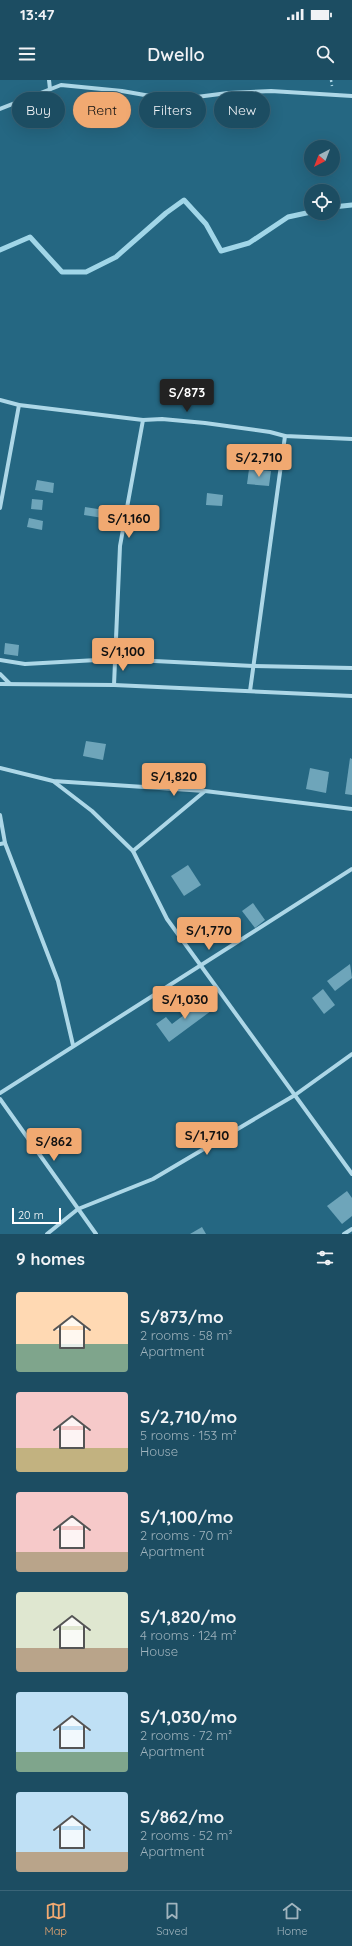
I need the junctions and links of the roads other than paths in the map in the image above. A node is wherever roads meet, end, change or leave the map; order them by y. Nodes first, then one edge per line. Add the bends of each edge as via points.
1 (49, 80) edge
2 (50, 89) junction
3 (352, 96) edge
4 (0, 109) edge
5 (0, 400) edge
6 (19, 405) junction
7 (143, 420) junction
8 (285, 436) junction
9 (352, 439) edge
10 (0, 508) edge
11 (115, 659) junction
12 (0, 660) edge
13 (253, 666) junction
14 (352, 668) edge
15 (0, 674) edge
16 (0, 684) edge
17 (10, 684) junction
18 (114, 685) junction
19 (250, 691) junction
20 (352, 696) edge
21 (0, 768) edge
22 (53, 781) junction
23 (205, 791) junction
24 (352, 809) edge
25 (0, 815) edge
26 (2, 844) edge
27 (133, 851) junction
28 (352, 869) edge
29 (200, 966) junction
30 (73, 1045) junction
31 (352, 1054) edge
32 (0, 1093) edge
33 (295, 1095) junction
34 (0, 1099) edge
35 (352, 1174) edge
36 (78, 1209) junction
37 (352, 1228) edge
38 (47, 1234) edge
39 (96, 1234) edge
40 (344, 1234) edge

1 - 2 street
2 - 3 street via 61,85 122,91 173,100 271,91
2 - 4 street
5 - 6 street
6 - 7 street
6 - 10 street
7 - 8 street via 205,423
7 - 11 street via 120,546
8 - 9 street
8 - 13 street
11 - 12 street via 25,664
11 - 13 street
11 - 18 street
13 - 14 street
13 - 19 street
15 - 17 street
16 - 17 street
17 - 18 street
18 - 19 street
19 - 20 street
21 - 22 street
22 - 23 street
22 - 27 street via 92,811
23 - 24 street
23 - 27 street
25 - 26 street
26 - 30 street via 58,981
27 - 29 street via 167,920
28 - 29 street
29 - 30 street
29 - 33 street
30 - 32 street
31 - 33 street
33 - 35 street
33 - 36 street via 153,1179
34 - 36 street
36 - 38 street
36 - 39 street
37 - 40 street

